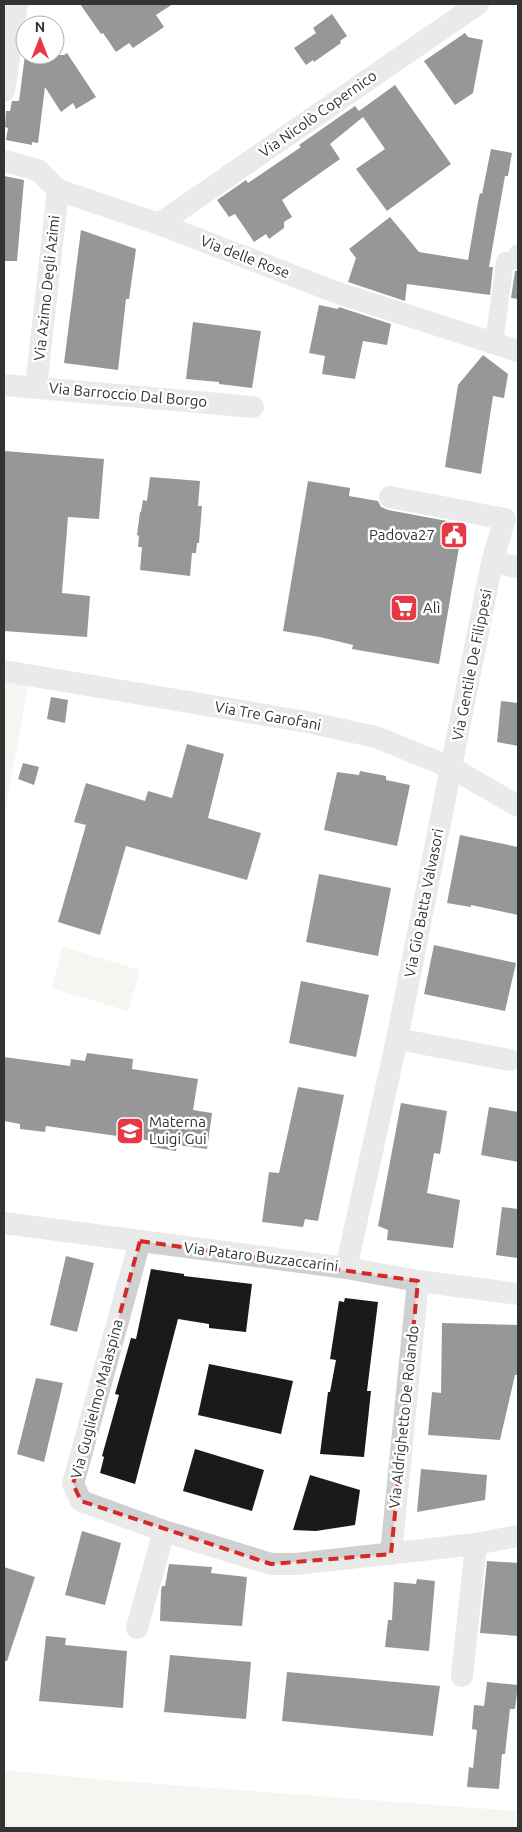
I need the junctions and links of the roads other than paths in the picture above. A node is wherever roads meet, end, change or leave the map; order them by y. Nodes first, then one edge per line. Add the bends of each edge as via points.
1 (17, 4) edge
2 (478, 4) edge
3 (4, 91) edge
4 (4, 161) edge
5 (58, 190) junction
6 (159, 224) junction
7 (518, 257) edge
8 (494, 343) junction
9 (518, 351) edge
10 (4, 385) edge
11 (36, 387) junction
12 (252, 407) dead end
13 (390, 497) dead end
14 (492, 562) junction
15 (518, 566) edge
16 (4, 671) edge
17 (452, 768) junction
18 (518, 806) edge
19 (397, 1039) junction
20 (510, 1060) dead end
21 (4, 1223) edge
22 (140, 1241) junction
23 (346, 1268) junction
24 (418, 1281) junction
25 (518, 1294) edge
26 (164, 1530) junction
27 (518, 1536) edge
28 (476, 1544) junction
29 (391, 1554) junction
30 (137, 1628) dead end
31 (462, 1676) dead end

1 - 3 street
2 - 6 street, Via Nicolò Copernico
4 - 5 street, Via delle Rose via 38,170
5 - 6 street, Via delle Rose
5 - 11 street, Via Azimo Degli Azimi
6 - 8 street, Via delle Rose via 338,293
7 - 8 street via 506,261
8 - 9 street, Via delle Rose
10 - 11 street, Via Barroccio Dal Borgo
11 - 12 street, Via Barroccio Dal Borgo
13 - 14 street, Via Gentile De Filippesi via 505,520
14 - 15 street
14 - 17 street, Via Gentile De Filippesi
16 - 17 street, Via Tre Garofani via 307,722 376,737
17 - 18 street, Via Tre Garofani
17 - 19 street, Via Gio Batta Valvasori
19 - 20 street
19 - 23 street, Via Gio Batta Valvasori
21 - 22 street, Via Pataro Buzzaccarini
22 - 23 street, Via Pataro Buzzaccarini
22 - 26 street, Via Guglielmo Malaspina via 73,1484 81,1502
23 - 24 street, Via Pataro Buzzaccarini
24 - 25 street, Via Pataro Buzzaccarini
24 - 29 street, Via Aldrighetto De Rolando
26 - 29 street, Via Guglielmo Malaspina via 271,1564
26 - 30 street
27 - 28 street, Via Guglielmo Malaspina
28 - 29 street, Via Guglielmo Malaspina
28 - 31 street

